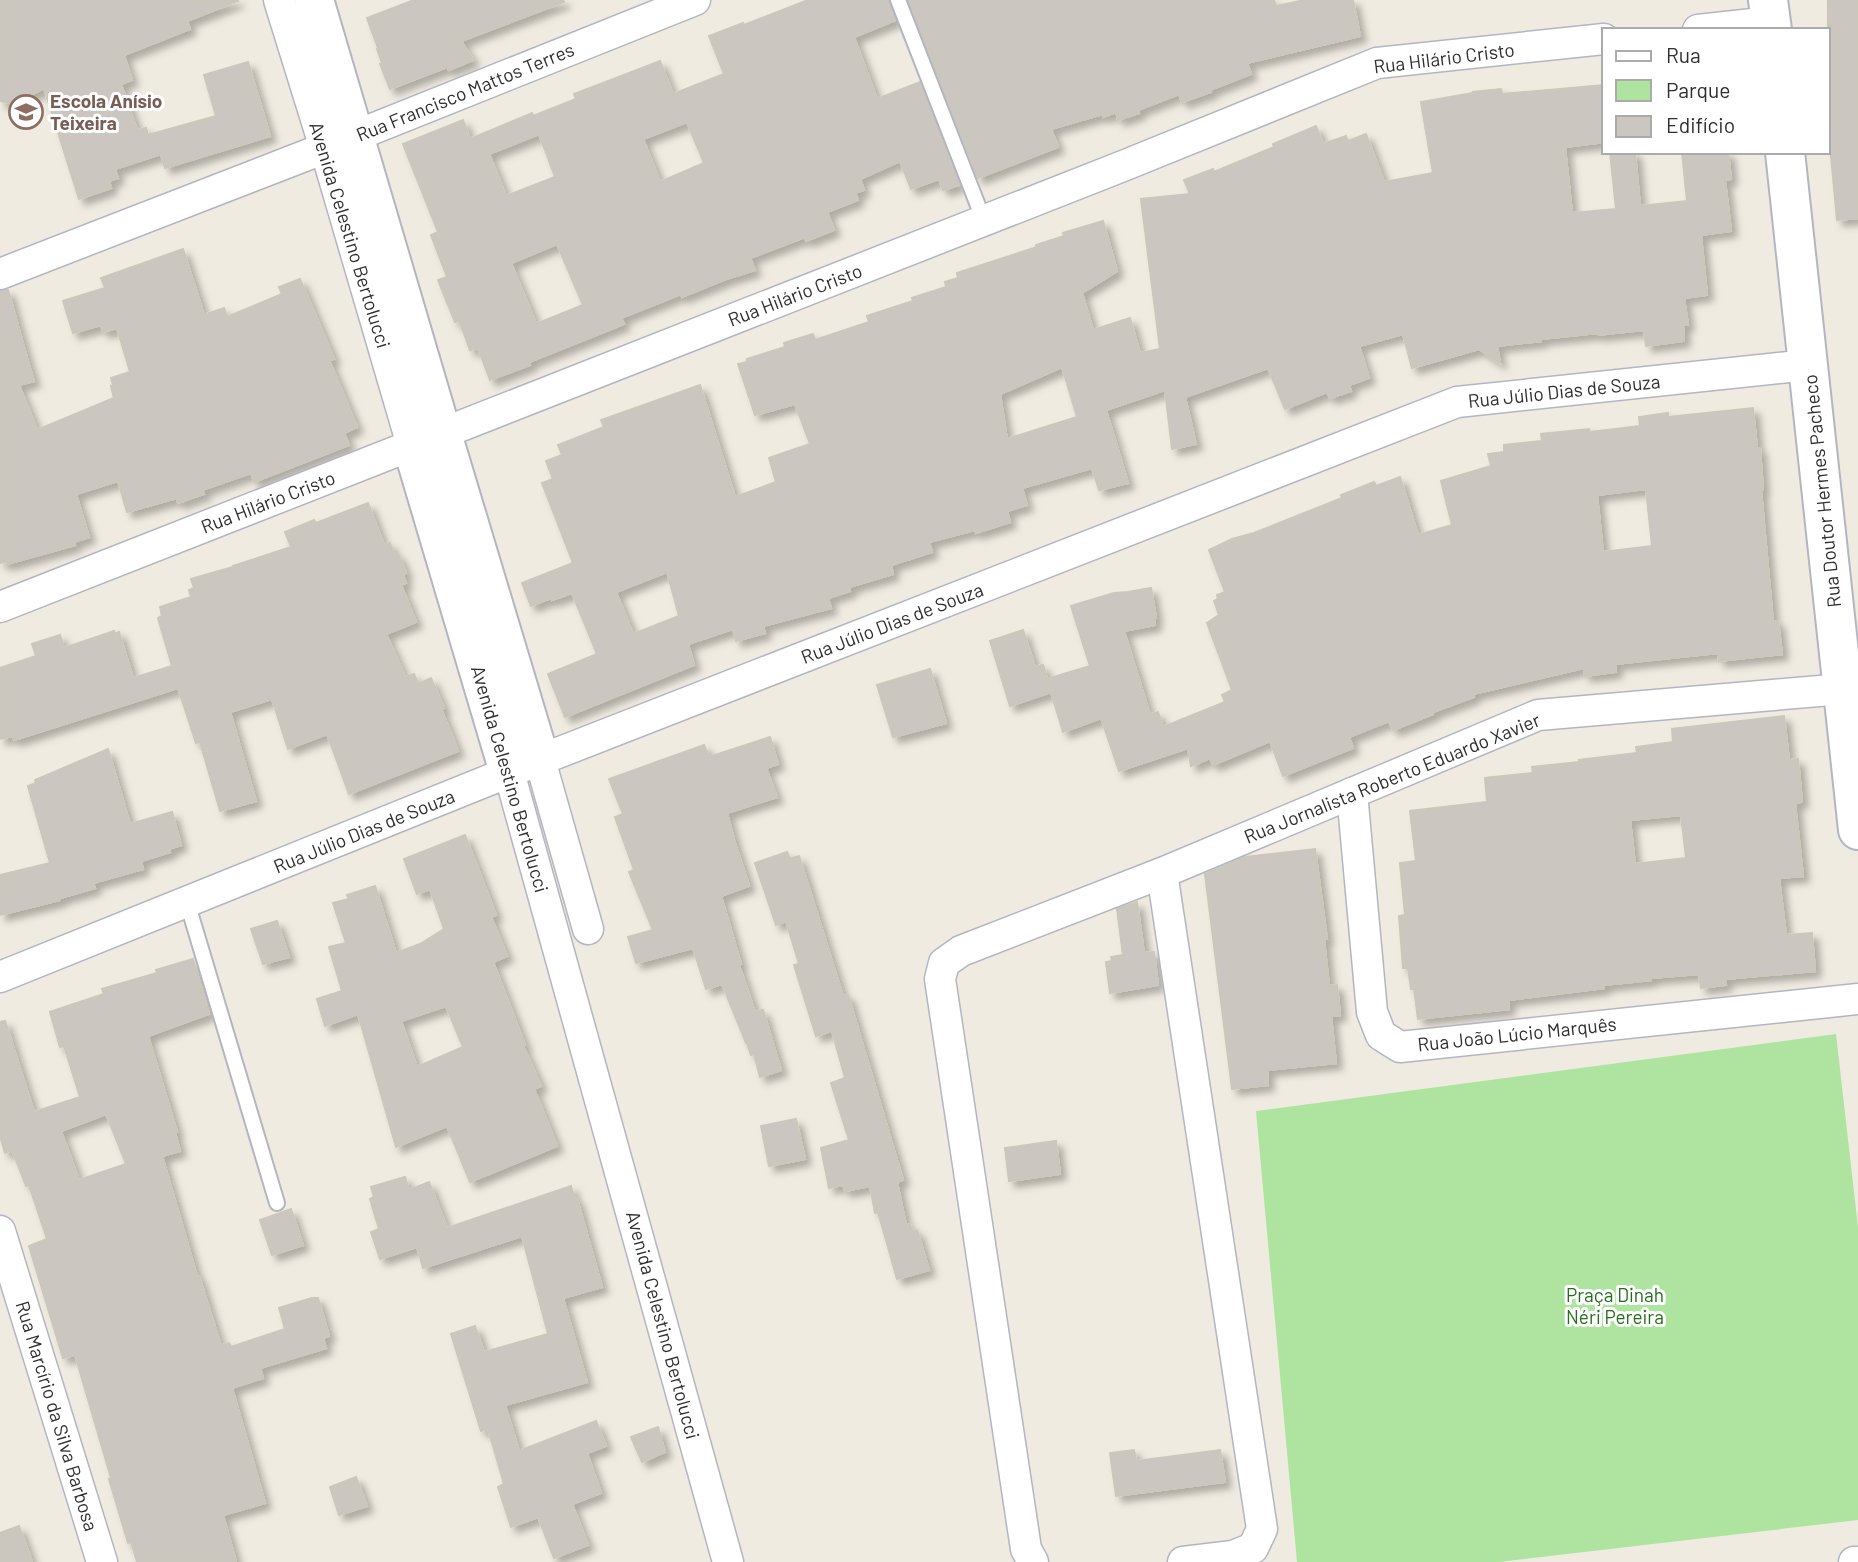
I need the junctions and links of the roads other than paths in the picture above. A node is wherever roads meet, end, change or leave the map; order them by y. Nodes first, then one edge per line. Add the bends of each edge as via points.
1 (279, 0) edge
2 (314, 0) edge
3 (695, 0) edge
4 (898, 0) edge
5 (1770, 17) edge
6 (1709, 28) edge
7 (1602, 40) edge
8 (339, 142) junction
9 (1785, 154) edge
10 (984, 220) junction
11 (0, 274) edge
12 (1808, 365) junction
13 (427, 440) junction
14 (0, 607) edge
15 (1843, 689) junction
16 (525, 766) junction
17 (1352, 793) junction
18 (1858, 830) edge
19 (1161, 873) junction
20 (187, 902) junction
21 (588, 929) dead end
22 (0, 977) edge
23 (1858, 999) edge
24 (277, 1203) dead end
25 (0, 1231) edge
26 (102, 1562) edge
27 (728, 1562) edge
28 (1032, 1562) edge
29 (1184, 1562) edge

1 - 8 street, Avenida Celestino Bertolucci
2 - 8 street, Avenida Celestino Bertolucci
3 - 8 street, Rua Francisco Mattos Terres
4 - 10 lane
5 - 6 street
7 - 10 street, Rua Hilário Cristo via 1377,63
8 - 11 street, Rua Francisco Mattos Terres
8 - 13 street, Avenida Celestino Bertolucci
9 - 12 street, Rua Doutor Hermes Pacheco
10 - 13 street, Rua Hilário Cristo
12 - 15 street, Rua Doutor Hermes Pacheco
12 - 16 street, Rua Júlio Dias de Souza via 1457,402
13 - 14 street, Rua Hilário Cristo
13 - 16 street, Avenida Celestino Bertolucci
15 - 17 street, Rua Jornalista Roberto Eduardo Xavier via 1538,715
15 - 18 street, Rua Doutor Hermes Pacheco
16 - 20 street, Rua Júlio Dias de Souza
16 - 21 street, Avenida Celestino Bertolucci
16 - 27 street, Avenida Celestino Bertolucci
17 - 19 street, Rua Jornalista Roberto Eduardo Xavier
17 - 23 street, Rua João Lúcio Marquês via 1373,1012 1381,1035 1400,1047
19 - 28 street, Rua Jornalista Roberto Eduardo Xavier via 961,951 944,963 940,979 1026,1549
19 - 29 street via 1262,1529 1252,1548 1233,1556
20 - 22 street, Rua Júlio Dias de Souza
20 - 24 lane
25 - 26 street, Rua Marcírio da Silva Barbosa

